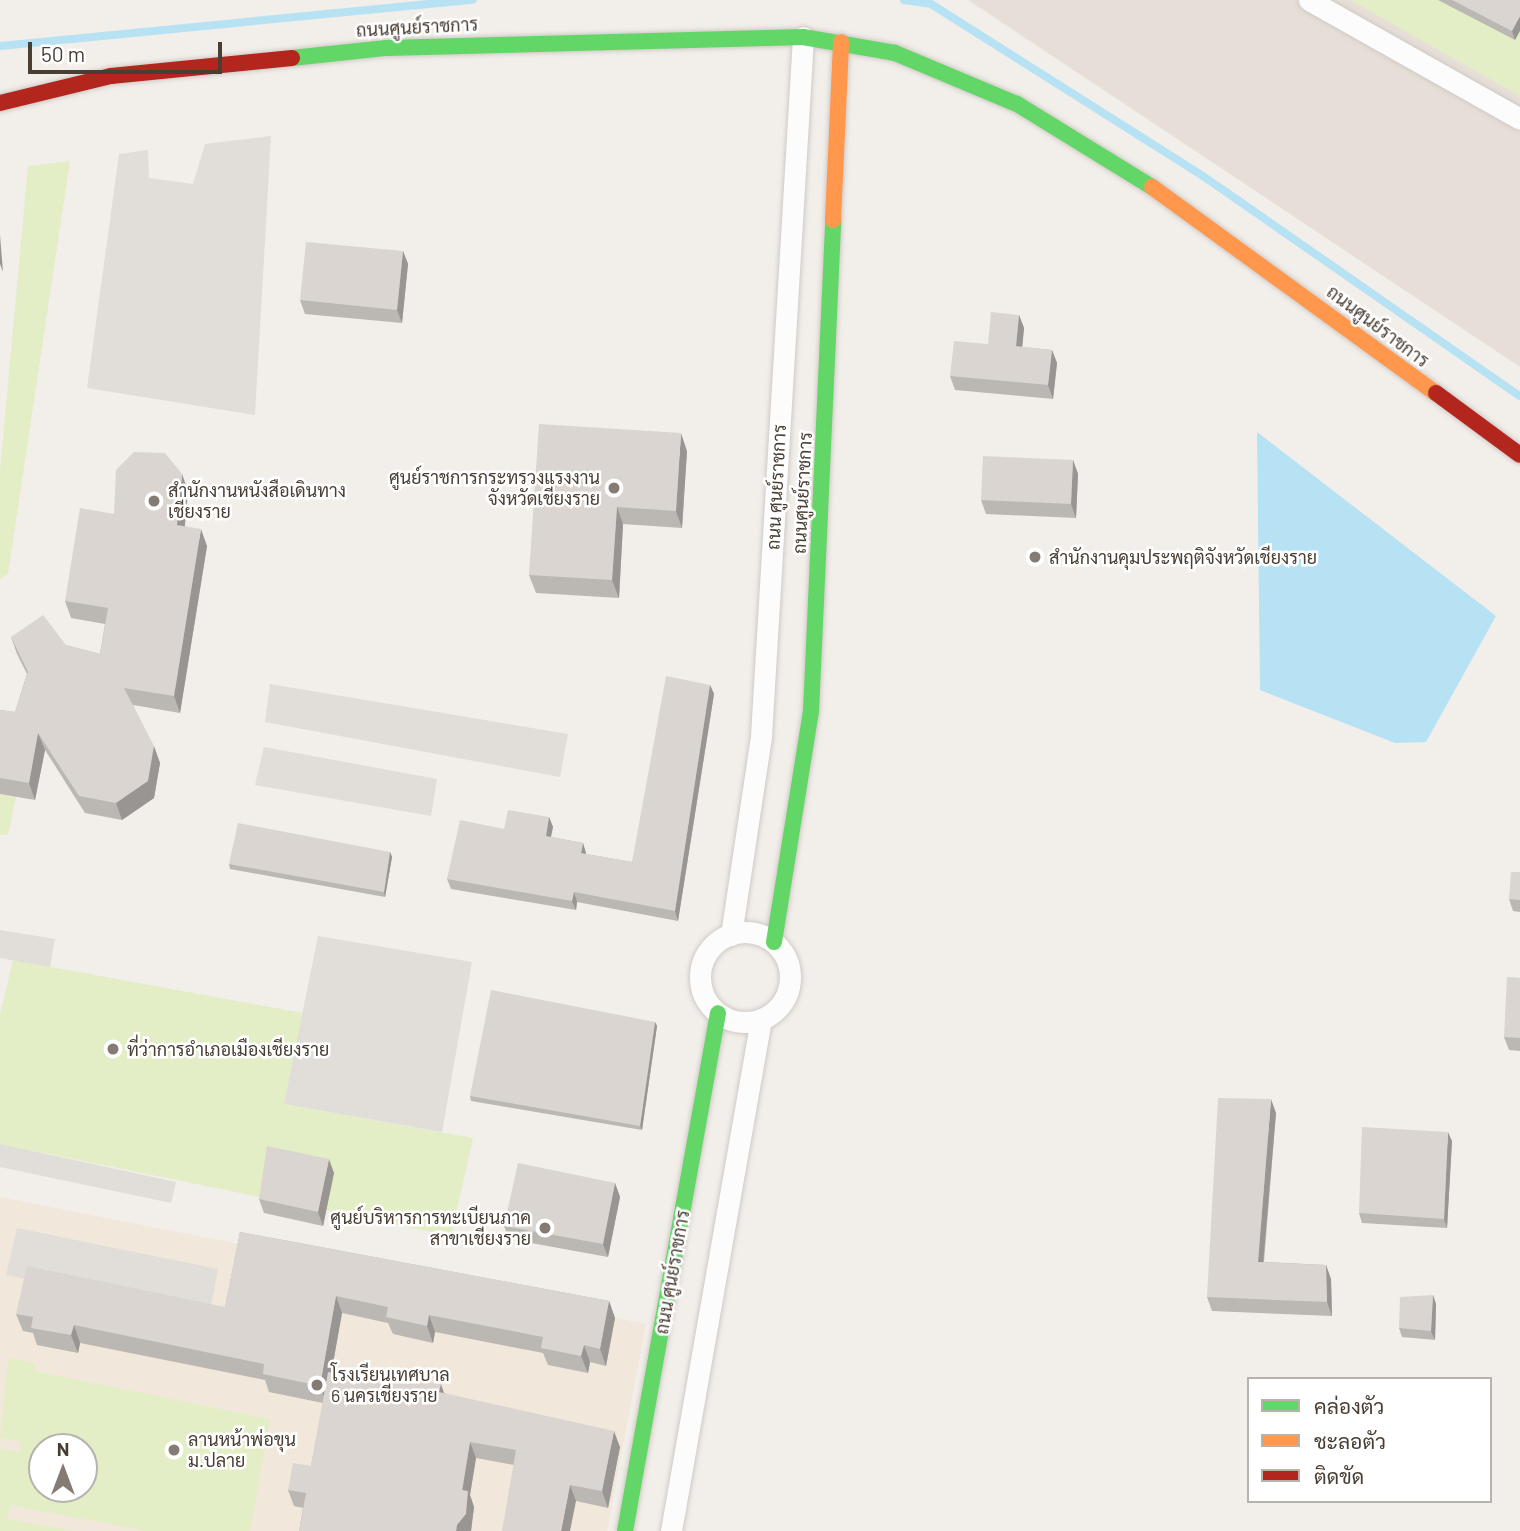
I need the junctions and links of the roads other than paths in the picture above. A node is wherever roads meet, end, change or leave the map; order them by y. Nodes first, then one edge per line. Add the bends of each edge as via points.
1 (1309, 0) edge
2 (803, 37) junction
3 (841, 41) junction
4 (0, 103) edge
5 (1520, 119) edge
6 (1520, 455) edge
7 (731, 934) junction
8 (774, 942) junction
9 (718, 1013) junction
10 (761, 1019) junction
11 (625, 1531) edge
12 (671, 1531) edge

1 - 5 street
2 - 3 street, ถนนศูนย์ราชการ
2 - 4 street, ถนนศูนย์ราชการ via 556,38 283,55 111,76
2 - 7 street, ถนน ศูนย์ราชการ via 761,736
3 - 6 street, ถนนศูนย์ราชการ via 942,70 1017,104 1204,220
3 - 8 street, ถนนศูนย์ราชการ via 811,711
7 - 8 street via 761,934
7 - 9 street via 711,948 701,970 704,994
8 - 10 street via 784,954 790,984 775,1011
9 - 10 street via 732,1020
9 - 11 street, ถนน ศูนย์ราชการ
10 - 12 street

